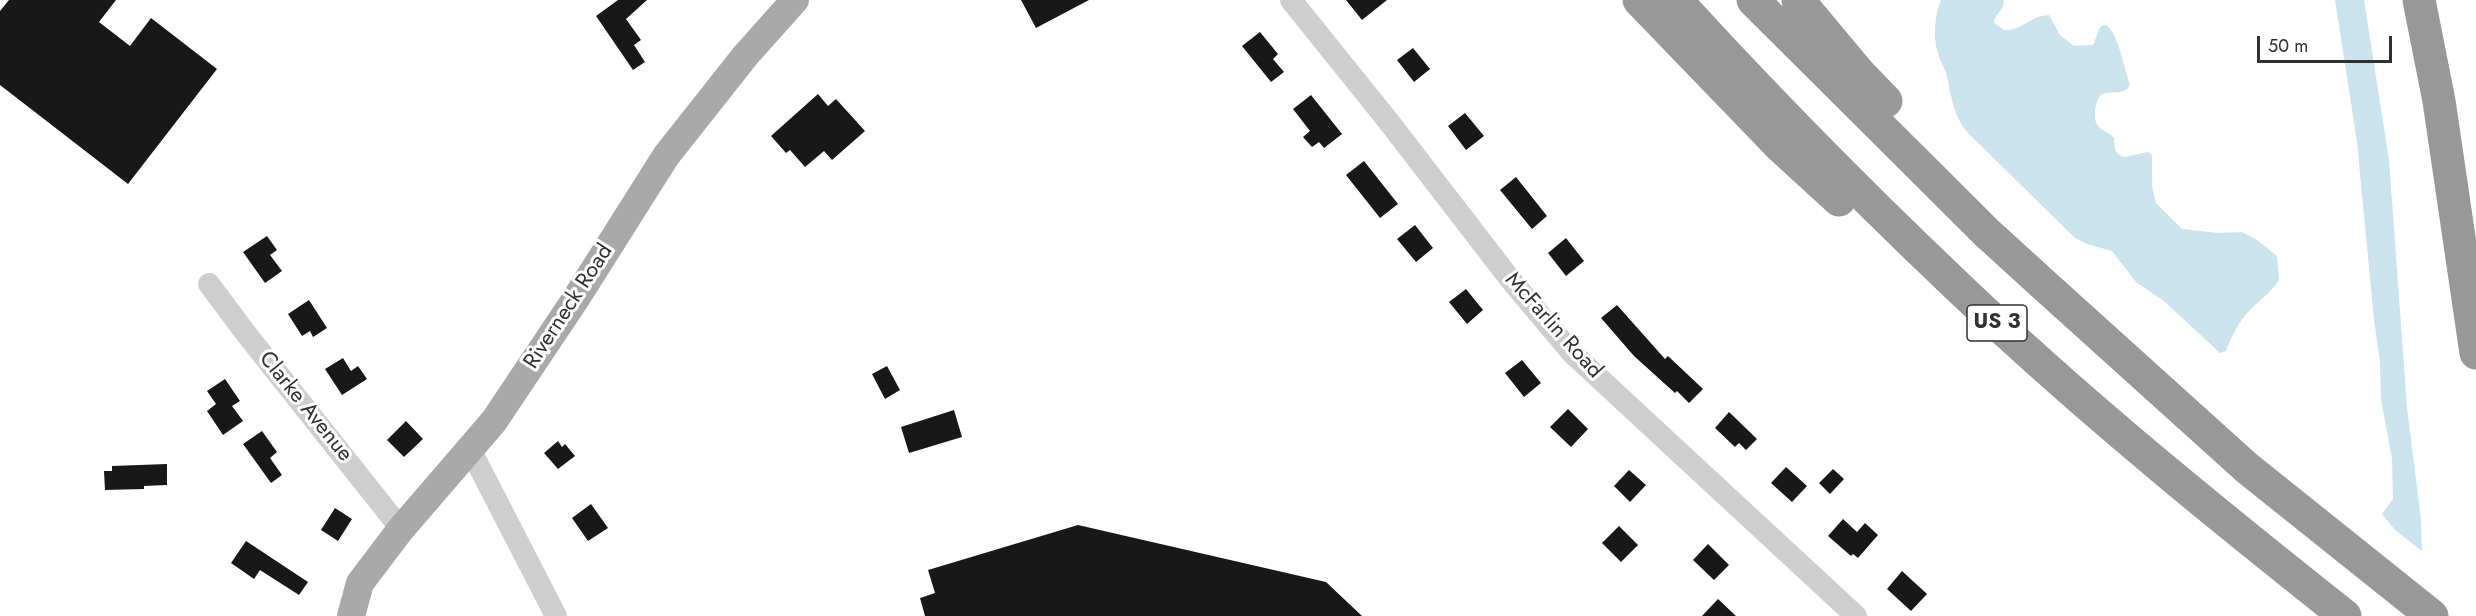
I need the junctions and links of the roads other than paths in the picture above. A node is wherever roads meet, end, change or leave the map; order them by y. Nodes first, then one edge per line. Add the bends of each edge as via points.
1 (795, 0) edge
2 (1291, 0) edge
3 (1639, 0) edge
4 (1676, 0) edge
5 (1753, 0) edge
6 (1798, 0) edge
7 (2419, 0) edge
8 (1987, 233) junction
9 (209, 284) dead end
10 (2476, 353) edge
11 (2056, 376) junction
12 (470, 449) junction
13 (401, 529) junction
14 (351, 616) edge
15 (556, 616) edge
16 (1856, 616) edge
17 (2344, 616) edge
18 (2432, 616) edge

1 - 12 main road, Riverneck Road via 666,156 571,307 494,421
2 - 16 street, McFarlin Road via 1572,353
3 - 11 highway via 1779,145 1827,189 1924,275
4 - 11 highway, US 3 via 1865,197
5 - 8 highway, US 3
6 - 8 highway via 1897,112
7 - 10 highway via 2439,101
8 - 18 highway, US 3 via 2247,468
9 - 13 street, Clarke Avenue
11 - 17 highway, US 3
12 - 13 main road, Riverneck Road
12 - 15 street
13 - 14 main road, Riverneck Road via 360,583

